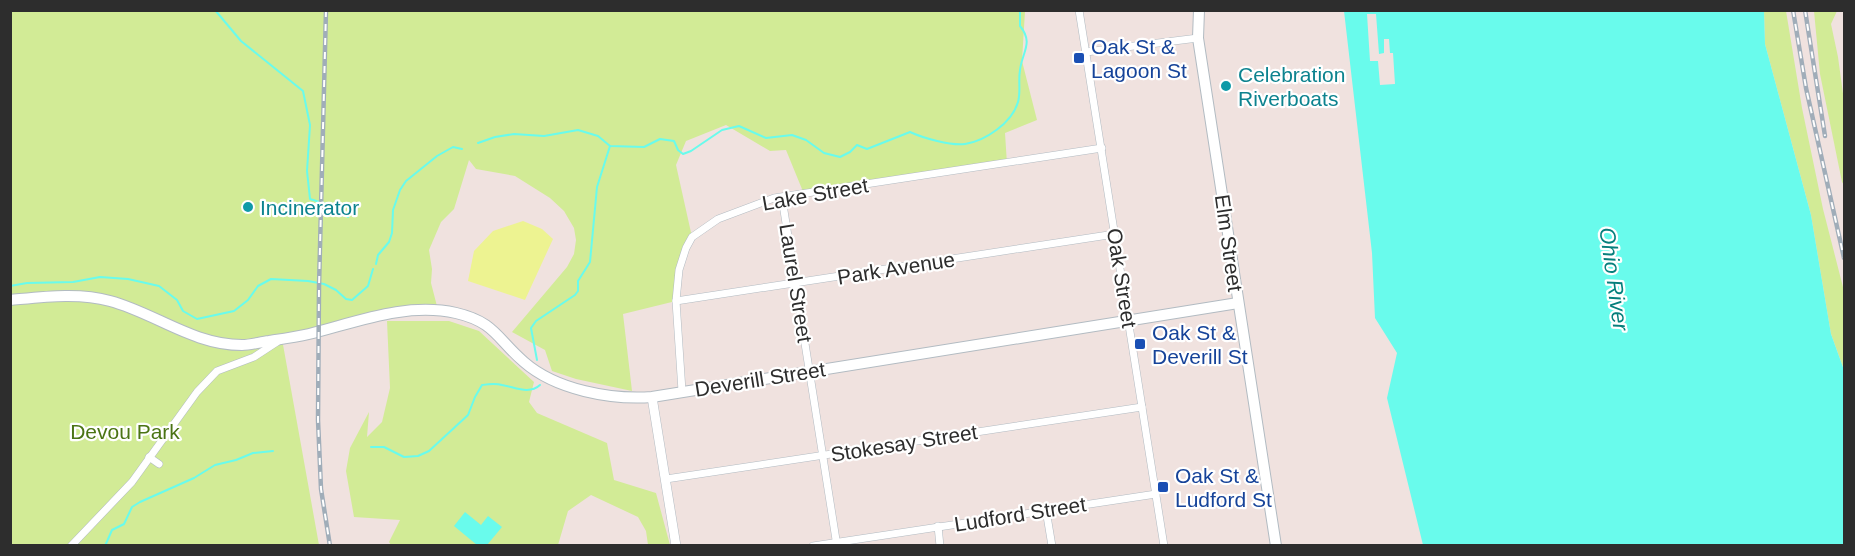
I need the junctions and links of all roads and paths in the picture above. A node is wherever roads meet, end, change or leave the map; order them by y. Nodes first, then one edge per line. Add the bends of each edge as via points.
1 (1079, 10) edge
2 (1199, 10) edge
3 (1198, 38) junction
4 (1086, 52) junction
5 (1102, 148) junction
6 (782, 198) junction
7 (1115, 234) junction
8 (795, 282) junction
9 (10, 300) edge
10 (676, 301) junction
11 (1238, 303) junction
12 (1129, 321) junction
13 (282, 339) junction
14 (809, 370) junction
15 (681, 391) junction
16 (652, 397) junction
17 (1142, 407) junction
18 (823, 456) junction
19 (149, 457) junction
20 (159, 464) dead end
21 (666, 479) junction
22 (1156, 494) junction
23 (1046, 510) junction
24 (938, 526) junction
25 (837, 544) edge
26 (71, 546) edge
27 (676, 546) edge
28 (813, 546) edge
29 (940, 546) edge
30 (1052, 546) edge
31 (1164, 546) edge
32 (1276, 546) edge

1 - 4 street, Oak Street
2 - 3 main road, Elm Street
3 - 4 street
3 - 11 main road, Elm Street
4 - 5 street, Oak Street
5 - 6 street, Lake Street
5 - 7 street, Oak Street
6 - 8 street, Laurel Street
6 - 10 street, Lake Street via 760,202 718,219 692,237 679,270
7 - 8 street, Park Avenue
7 - 12 street, Oak Street
8 - 10 street, Park Avenue
8 - 14 street, Laurel Street
9 - 13 main road, Deverill Street via 96,298 212,341 242,345
10 - 15 street, Lake Street
11 - 12 main road, Deverill Street
11 - 32 main road, Elm Street
12 - 14 main road, Deverill Street
12 - 17 street, Oak Street
13 - 16 main road, Deverill Street via 394,312 438,310 487,325 523,362 570,386 632,399
13 - 19 street via 254,357 217,371
14 - 15 main road, Deverill Street
14 - 18 street, Laurel Street
15 - 16 main road, Deverill Street
16 - 21 street
17 - 18 street, Stokesay Street
17 - 22 street, Oak Street
18 - 21 street, Stokesay Street
18 - 25 street, Laurel Street
19 - 20 street
19 - 26 street via 132,482
21 - 27 street
22 - 23 street, Ludford Street
22 - 31 street, Oak Street
23 - 24 street, Ludford Street
23 - 30 street
24 - 25 street, Ludford Street
24 - 29 street
25 - 28 street, Ludford Street

